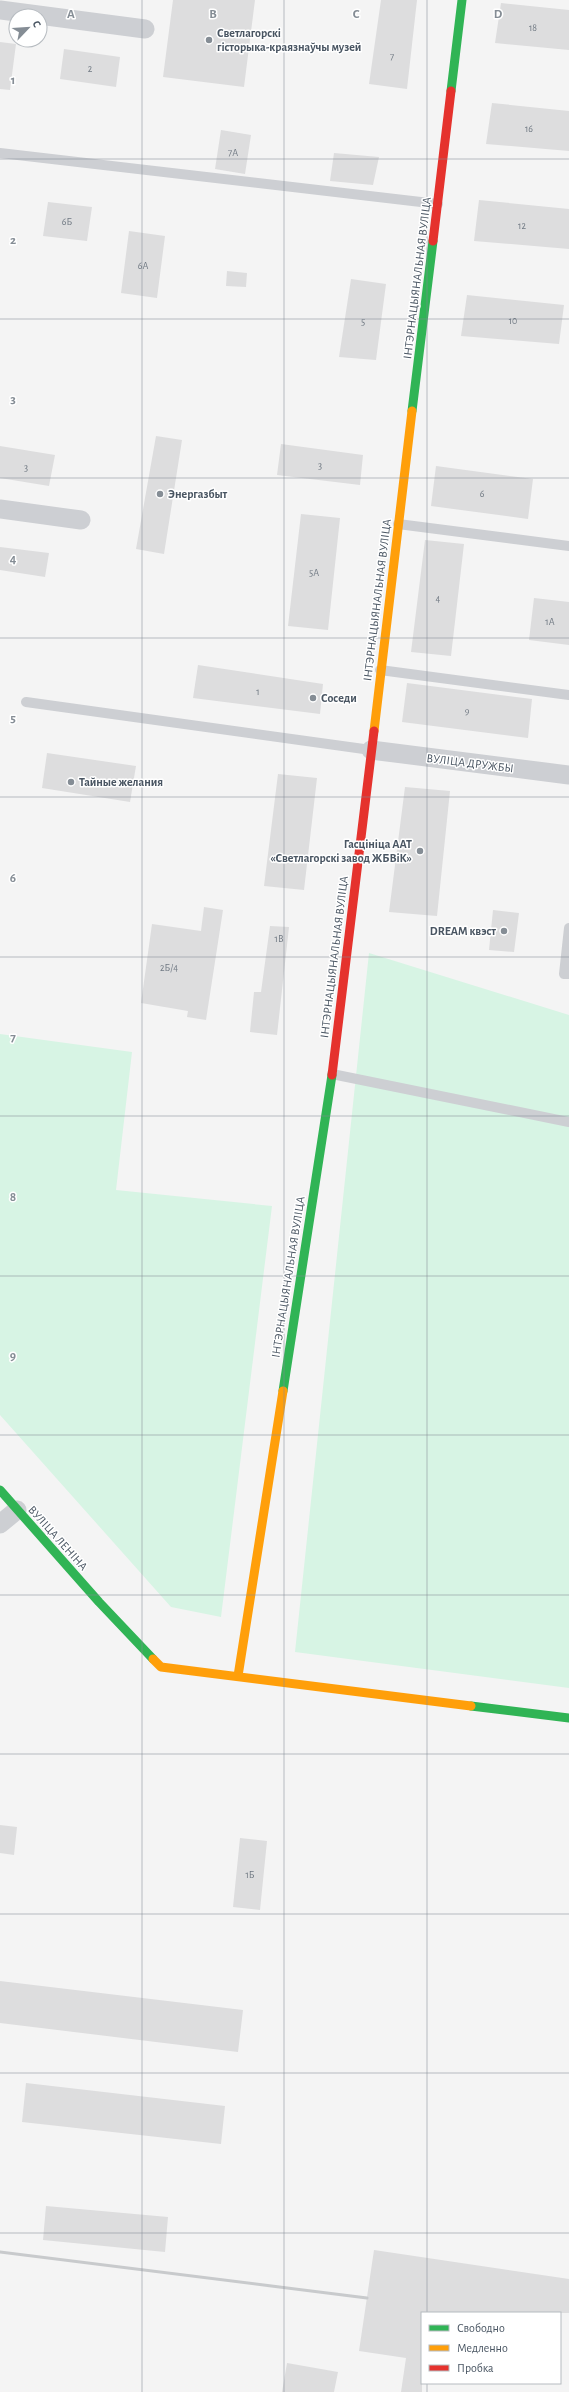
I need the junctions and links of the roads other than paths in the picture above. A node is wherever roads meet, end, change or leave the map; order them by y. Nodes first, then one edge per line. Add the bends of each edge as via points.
1 (462, 0) edge
2 (0, 10) edge
3 (145, 29) dead end
4 (0, 153) edge
5 (438, 204) junction
6 (0, 509) edge
7 (81, 520) dead end
8 (398, 524) junction
9 (569, 546) edge
10 (380, 670) junction
11 (569, 695) edge
12 (26, 702) dead end
13 (371, 750) junction
14 (569, 776) edge
15 (569, 928) edge
16 (569, 974) edge
17 (332, 1074) junction
18 (569, 1122) edge
19 (0, 1490) edge
20 (17, 1510) junction
21 (0, 1524) edge
22 (238, 1676) junction
23 (569, 1718) edge

1 - 5 street, ІНТЭРНАЦЫЯНАЛЬНАЯ ВУЛІЦА
2 - 3 street
4 - 5 lane
5 - 8 street, ІНТЭРНАЦЫЯНАЛЬНАЯ ВУЛІЦА
6 - 7 street
8 - 9 lane
8 - 10 street, ІНТЭРНАЦЫЯНАЛЬНАЯ ВУЛІЦА
10 - 11 lane
10 - 13 street, ІНТЭРНАЦЫЯНАЛЬНАЯ ВУЛІЦА
12 - 13 lane
13 - 14 street, ВУЛІЦА ДРУЖБЫ
13 - 17 street, ІНТЭРНАЦЫЯНАЛЬНАЯ ВУЛІЦА
15 - 16 lane via 564,974
17 - 18 lane
17 - 22 street, ІНТЭРНАЦЫЯНАЛЬНАЯ ВУЛІЦА
19 - 20 street, ВУЛІЦА ЛЕНІНА
20 - 21 street
20 - 22 street, ВУЛІЦА ЛЕНІНА via 161,1667
22 - 23 street, ВУЛІЦА ЛЕНІНА

